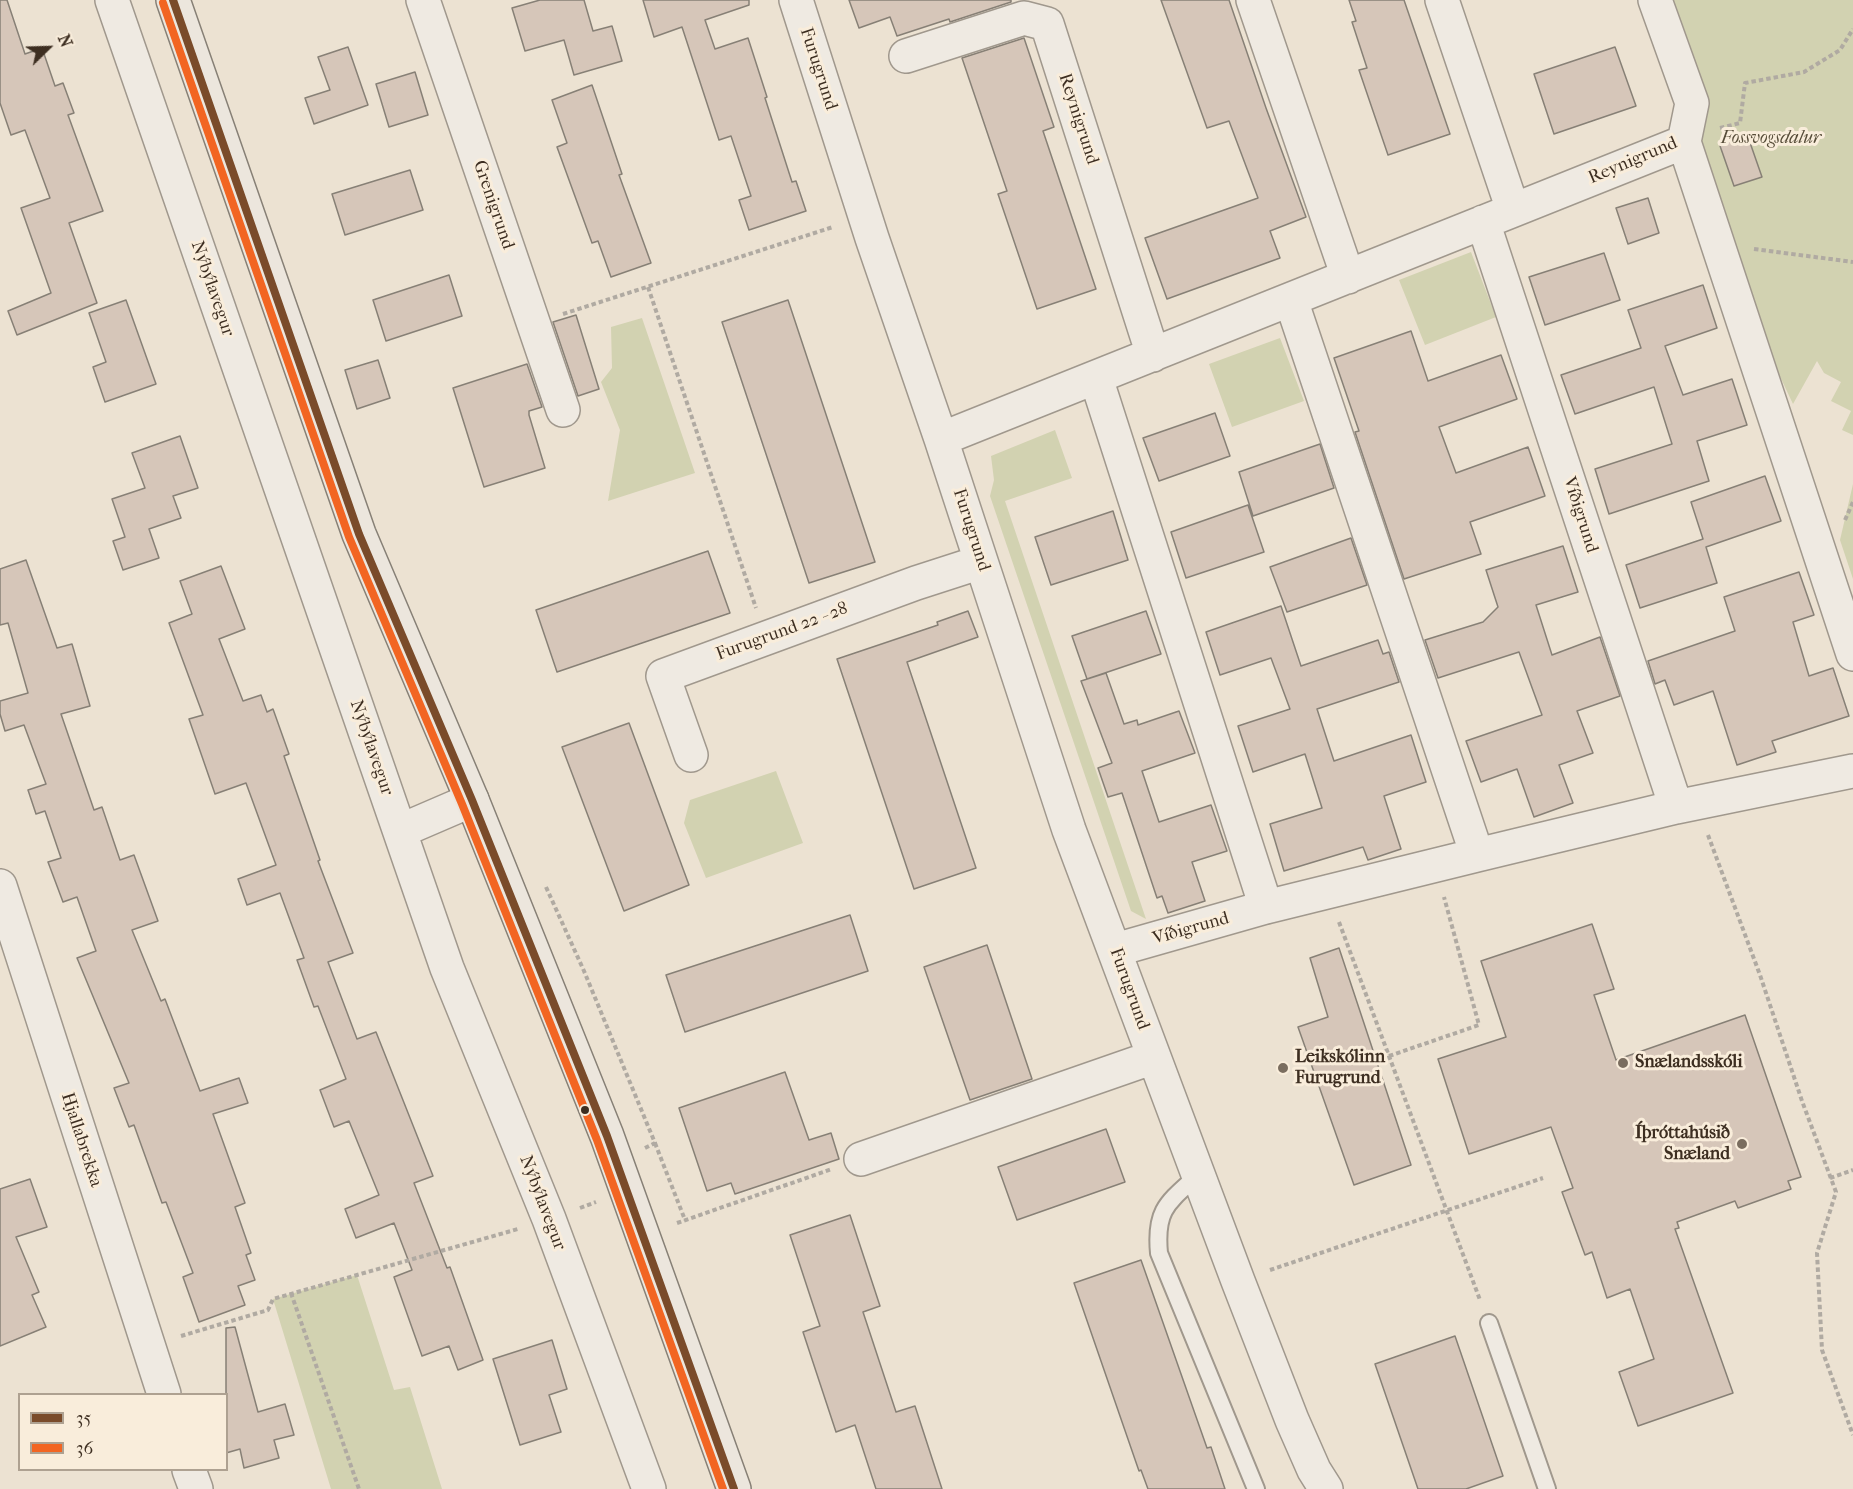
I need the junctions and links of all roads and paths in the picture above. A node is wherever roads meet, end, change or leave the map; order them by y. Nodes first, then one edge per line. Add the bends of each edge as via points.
1 (112, 0) edge
2 (173, 0) edge
3 (423, 0) edge
4 (796, 0) edge
5 (1253, 0) edge
6 (1442, 0) edge
7 (1655, 0) edge
8 (1853, 29) edge
9 (906, 56) dead end
10 (1698, 136) junction
11 (1513, 210) junction
12 (866, 217) junction
13 (1483, 222) junction
14 (1720, 249) junction
15 (1853, 262) edge
16 (1348, 277) junction
17 (648, 287) junction
18 (1291, 300) junction
19 (534, 324) junction
20 (1153, 355) junction
21 (1096, 378) junction
22 (563, 410) dead end
23 (941, 439) junction
24 (981, 562) junction
25 (766, 638) junction
26 (1853, 654) edge
27 (692, 755) dead end
28 (1853, 771) edge
29 (472, 800) junction
30 (1686, 805) junction
31 (400, 831) junction
32 (1477, 855) junction
33 (1436, 866) junction
34 (0, 886) edge
35 (1328, 892) junction
36 (1266, 907) junction
37 (1115, 950) junction
38 (1389, 1056) junction
39 (1154, 1057) junction
40 (655, 1143) dead end
41 (861, 1159) joint
42 (1853, 1170) edge
43 (1197, 1176) junction
44 (1543, 1178) dead end
45 (1830, 1178) junction
46 (1447, 1210) junction
47 (685, 1220) junction
48 (677, 1223) dead end
49 (520, 1228) dead end
50 (1238, 1281) junction
51 (291, 1293) junction
52 (1489, 1323) joint
53 (173, 1338) dead end
54 (163, 1393) edge
55 (1853, 1435) edge
56 (189, 1471) edge
57 (196, 1489) edge
58 (359, 1489) edge
59 (649, 1489) edge
60 (734, 1489) edge
61 (1256, 1489) edge
62 (1326, 1489) edge
63 (1546, 1489) edge

1 - 31 street, Nýbýlavegur
2 - 29 main road via 359,534
3 - 19 street, Grenigrund
4 - 12 street, Furugrund
5 - 16 street
6 - 11 street
7 - 10 street, Reynigrund via 1692,103
8 - 10 path via 1840,50 1804,72 1745,83 1740,123
9 - 20 street, Reynigrund via 1024,18 1047,24
10 - 11 street, Reynigrund
10 - 14 street
11 - 13 street, Reynigrund
12 - 17 path
12 - 23 street, Furugrund
13 - 16 street, Reynigrund
13 - 30 street, Víðigrund
14 - 15 path via 1736,246
14 - 26 street
16 - 18 street, Reynigrund
17 - 19 path
17 - 25 path
18 - 20 street, Reynigrund
18 - 32 street
19 - 22 street, Grenigrund
20 - 21 street, Reynigrund
21 - 23 street, Reynigrund
21 - 36 street
23 - 24 street, Furugrund
24 - 25 street, Furugrund 22 - 28
24 - 37 street, Furugrund via 1069,830
25 - 27 street, Furugrund 22 - 28 via 663,676
28 - 30 street, Víðigrund
29 - 31 street
29 - 60 main road via 608,1136
30 - 32 street, Víðigrund
30 - 45 path via 1760,975
31 - 59 street, Nýbýlavegur via 447,968 549,1218
32 - 33 street, Víðigrund
33 - 35 street, Víðigrund
33 - 38 path via 1479,1025
34 - 54 street, Hjallabrekka
35 - 36 street, Víðigrund
35 - 38 path
36 - 37 street, Víðigrund
37 - 39 street, Furugrund
38 - 46 path
39 - 41 street
39 - 43 street, Furugrund
40 - 47 path
41 - 47 path
42 - 45 path
43 - 50 street, Furugrund
43 - 61 lane via 1170,1200 1161,1214 1158,1253
44 - 46 path
45 - 55 path via 1836,1192 1816,1253 1822,1350
46 - 50 path
46 - 52 path
47 - 48 path
49 - 51 path
50 - 62 street, Furugrund via 1292,1420
51 - 53 path via 273,1299 268,1310
51 - 58 path
52 - 63 lane
56 - 57 street

